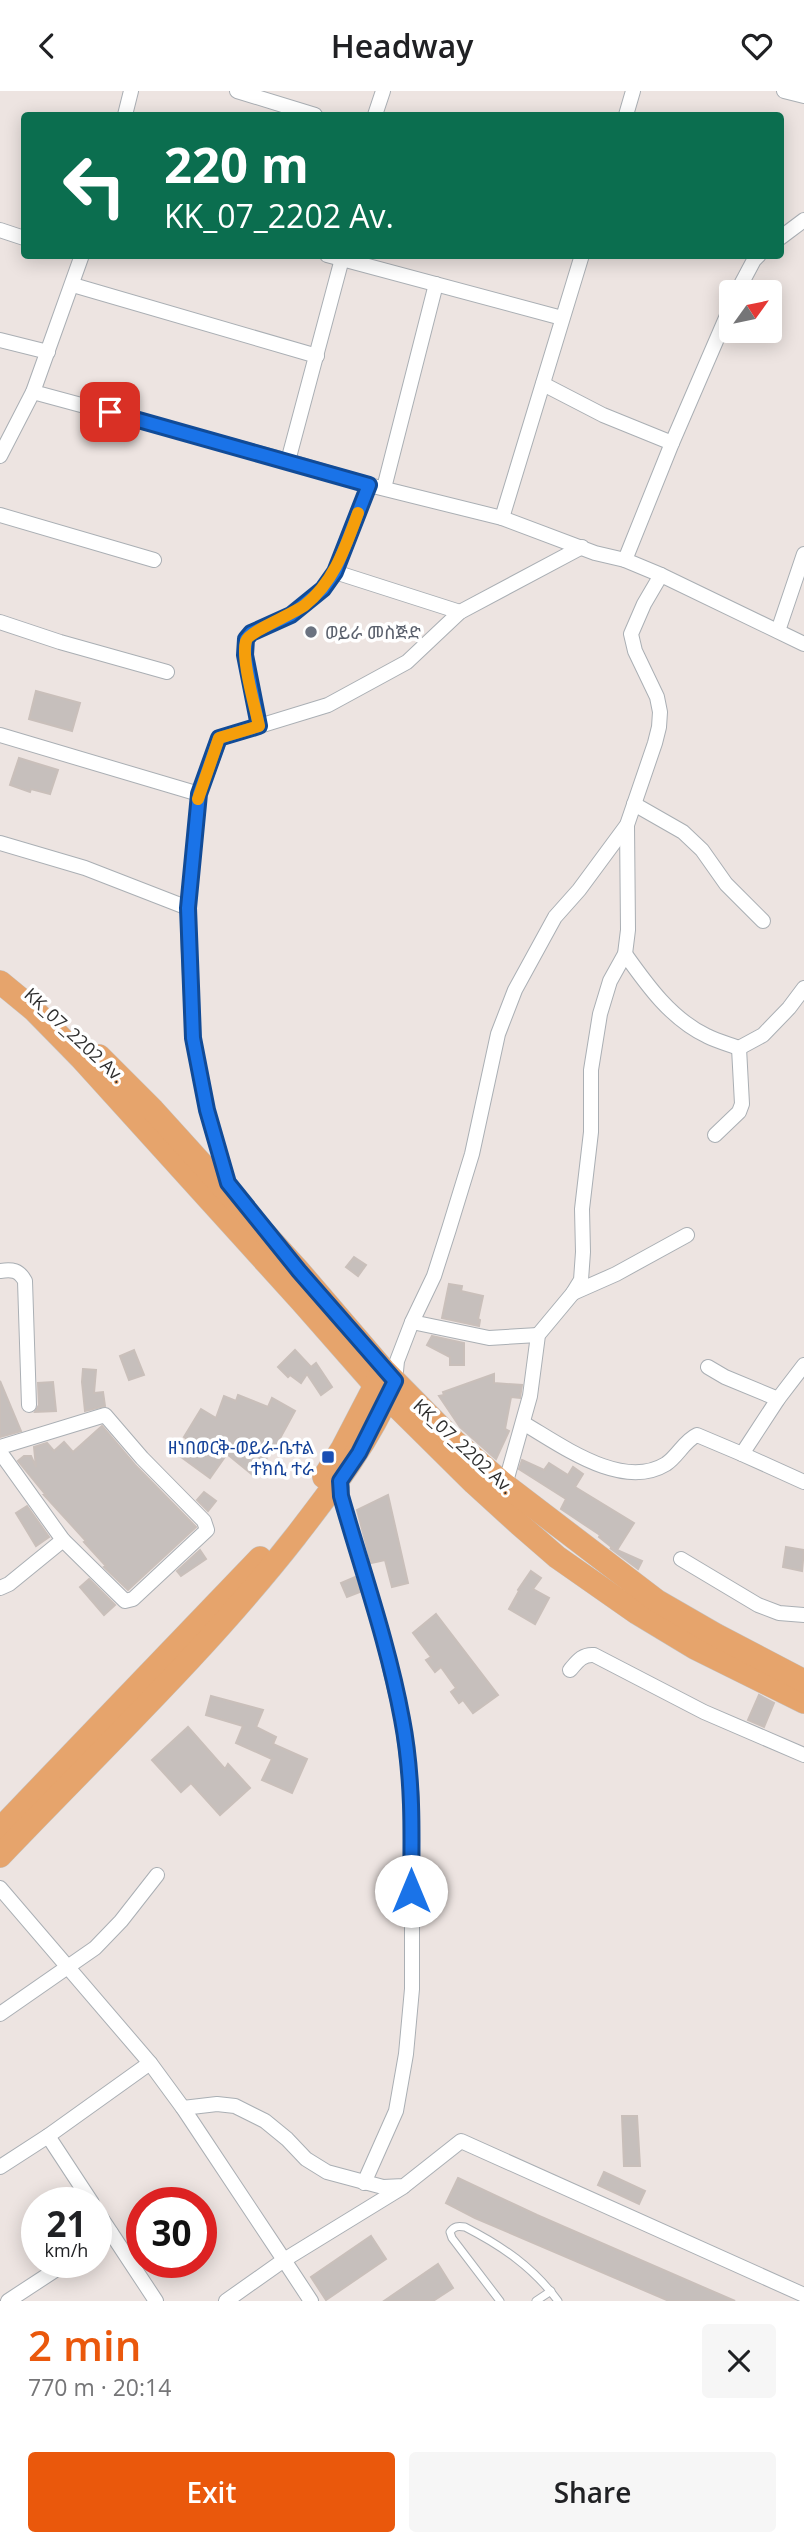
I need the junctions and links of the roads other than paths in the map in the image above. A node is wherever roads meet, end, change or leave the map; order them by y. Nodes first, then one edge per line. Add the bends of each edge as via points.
1 (131, 91) edge
2 (237, 91) edge
3 (383, 91) edge
4 (633, 91) edge
5 (784, 91) edge
6 (804, 96) edge
7 (126, 112) edge
8 (305, 112) edge
9 (376, 112) edge
10 (627, 112) edge
11 (801, 226) edge
12 (0, 230) edge
13 (21, 236) edge
14 (784, 236) edge
15 (80, 259) edge
16 (342, 259) edge
17 (346, 259) edge
18 (581, 259) edge
19 (752, 259) edge
20 (742, 280) edge
21 (436, 284) junction
22 (73, 285) junction
23 (562, 318) junction
24 (719, 335) edge
25 (0, 340) edge
26 (48, 352) junction
27 (317, 356) junction
28 (543, 384) junction
29 (33, 392) junction
30 (672, 443) junction
31 (0, 456) edge
32 (288, 461) junction
33 (376, 487) junction
34 (0, 515) edge
35 (502, 517) junction
36 (582, 547) junction
37 (804, 554) edge
38 (154, 560) dead end
39 (625, 560) junction
40 (335, 572) junction
41 (661, 575) junction
42 (460, 612) junction
43 (0, 622) edge
44 (778, 631) junction
45 (804, 644) edge
46 (167, 671) dead end
47 (259, 726) junction
48 (0, 735) edge
49 (199, 794) junction
50 (634, 804) junction
51 (626, 825) junction
52 (0, 843) edge
53 (188, 908) junction
54 (763, 921) dead end
55 (625, 954) junction
56 (0, 968) edge
57 (0, 982) edge
58 (803, 991) edge
59 (739, 1048) junction
60 (715, 1135) dead end
61 (687, 1234) dead end
62 (0, 1271) edge
63 (299, 1271) junction
64 (573, 1293) junction
65 (412, 1322) junction
66 (538, 1335) junction
67 (804, 1365) edge
68 (708, 1367) dead end
69 (388, 1379) junction
70 (778, 1399) junction
71 (29, 1405) dead end
72 (523, 1423) junction
73 (0, 1450) edge
74 (742, 1454) junction
75 (334, 1476) junction
76 (804, 1482) edge
77 (505, 1485) junction
78 (63, 1540) junction
79 (681, 1559) dead end
80 (0, 1588) edge
81 (804, 1615) edge
82 (570, 1670) dead end
83 (804, 1681) edge
84 (804, 1702) edge
85 (804, 1755) edge
86 (0, 1829) edge
87 (0, 1856) edge
88 (157, 1875) dead end
89 (0, 1888) edge
90 (68, 1968) junction
91 (0, 2014) edge
92 (150, 2063) junction
93 (183, 2108) junction
94 (48, 2136) junction
95 (0, 2167) edge
96 (364, 2183) junction
97 (404, 2186) junction
98 (81, 2187) edge
99 (112, 2235) edge
100 (284, 2260) junction
101 (43, 2278) edge
102 (551, 2291) junction
103 (804, 2295) edge
104 (8, 2301) edge
105 (156, 2301) edge
106 (226, 2301) edge
107 (311, 2301) edge
108 (500, 2301) edge
109 (536, 2301) edge
110 (558, 2301) edge

1 - 7 street
2 - 8 street
3 - 9 street
4 - 10 street
5 - 6 street
11 - 14 street
12 - 13 street
15 - 22 street
16 - 27 street
17 - 21 street
18 - 23 street
19 - 20 street
21 - 23 street
21 - 33 street
22 - 26 street
22 - 27 street
23 - 28 street
24 - 30 street
25 - 26 street
26 - 29 street
27 - 32 street
28 - 30 street
28 - 35 street
29 - 31 street
29 - 32 street
30 - 39 street
32 - 33 street
33 - 35 street
33 - 40 street
34 - 38 street
35 - 36 street
36 - 39 street
36 - 42 street
37 - 44 street
39 - 41 street
40 - 42 street
40 - 47 street via 298,610 246,639
41 - 44 street
41 - 50 street via 631,634 660,712 655,743
42 - 47 street via 407,662 328,705
43 - 46 street
44 - 45 street
47 - 49 street via 219,738
48 - 49 street
49 - 53 street
50 - 51 street
50 - 54 street via 683,832
51 - 55 street
51 - 65 street via 555,917 515,990 498,1034 472,1154 449,1230
52 - 53 street via 85,868
53 - 63 street via 193,1038 228,1183
55 - 59 street via 676,1016 706,1036
55 - 64 street via 600,1014 591,1070 581,1280
56 - 63 main road, KK_07_2202 Av. via 56,1014 153,1109
57 - 69 main road via 81,1058 302,1302
58 - 59 street via 762,1035
59 - 60 street via 742,1104
61 - 64 street
62 - 71 street via 13,1269 25,1281
63 - 69 main road, KK_07_2202 Av.
64 - 66 street
65 - 66 street via 489,1338
65 - 69 street
66 - 72 street
67 - 70 street
68 - 70 street
69 - 75 main road
69 - 77 main road, KK_07_2202 Av.
69 - 84 main road via 474,1483 557,1557 695,1648
70 - 74 street
72 - 74 street via 592,1462 626,1473 643,1474 668,1463 697,1435
72 - 77 street
73 - 78 street
73 - 78 street via 105,1415 207,1525 207,1530 142,1591 125,1601
74 - 76 street
75 - 86 main road via 250,1570
75 - 87 main road via 258,1585
75 - 96 street via 382,1634 402,1719 412,1798 412,1989 406,2054 396,2111
77 - 83 main road, KK_07_2202 Av. via 657,1601
78 - 80 street
79 - 81 street via 758,1605
82 - 85 street via 586,1654 594,1655 704,1712
88 - 90 street via 95,1948
89 - 90 street
90 - 91 street
90 - 92 street
92 - 93 street
92 - 94 street
93 - 96 street via 235,2106 265,2121 316,2166
93 - 100 street
94 - 95 street
94 - 98 street
96 - 97 street
97 - 100 street
97 - 103 street via 461,2141
99 - 105 street
100 - 106 street
100 - 107 street
101 - 104 street
102 - 108 lane via 508,2250 465,2227 453,2228 452,2238
102 - 109 lane
102 - 110 lane

